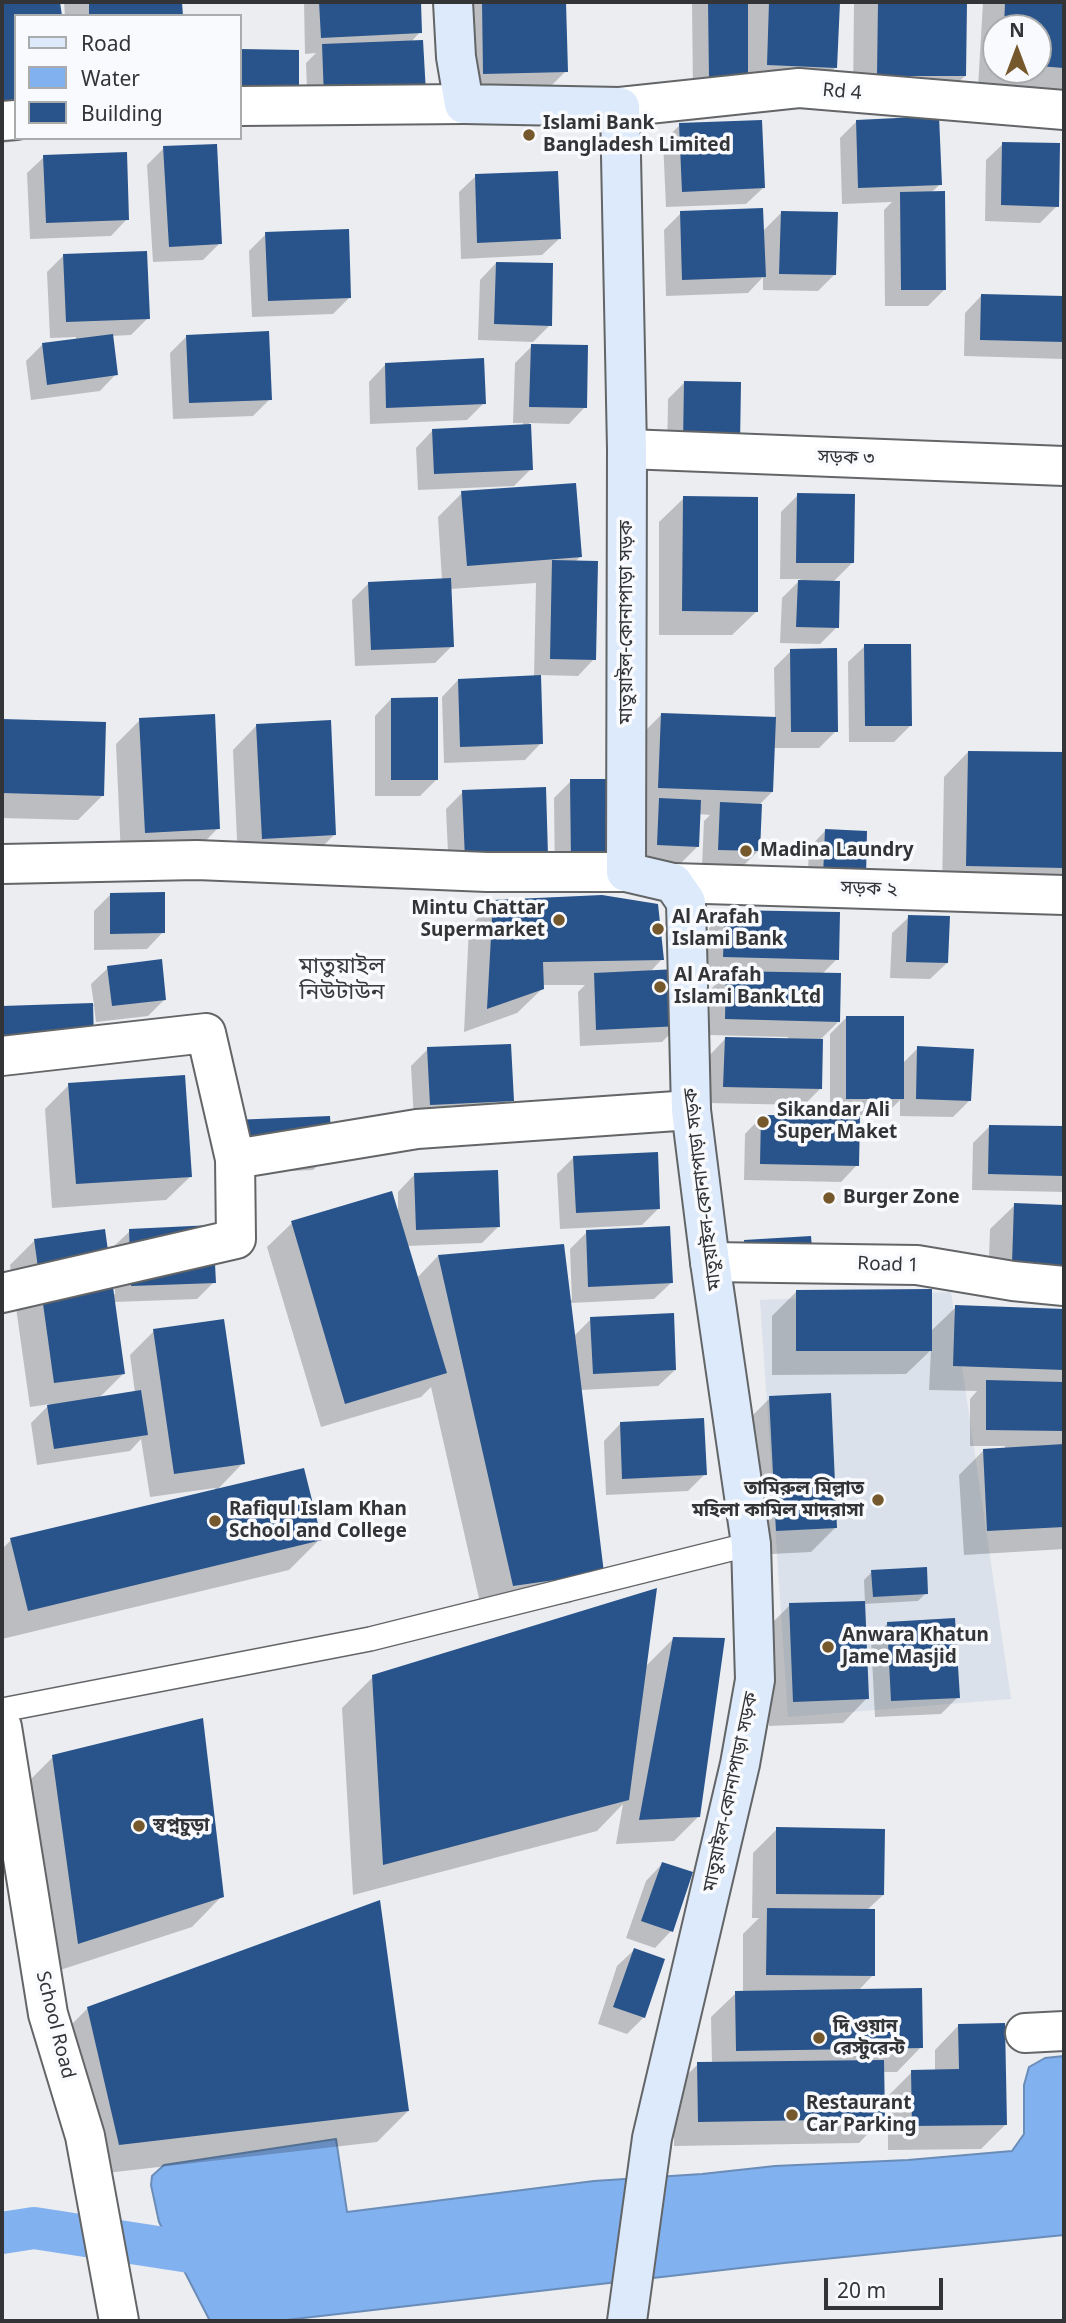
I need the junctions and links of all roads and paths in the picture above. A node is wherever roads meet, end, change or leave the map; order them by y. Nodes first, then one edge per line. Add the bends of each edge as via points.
1 (453, 2) edge
2 (464, 104) junction
3 (242, 106) edge
4 (620, 107) junction
5 (1064, 110) edge
6 (627, 449) junction
7 (1064, 466) edge
8 (2, 864) edge
9 (626, 872) junction
10 (673, 883) junction
11 (1064, 895) edge
12 (2, 1056) edge
13 (691, 1110) junction
14 (235, 1159) junction
15 (710, 1262) junction
16 (1064, 1286) edge
17 (2, 1293) edge
18 (751, 1544) junction
19 (2, 1710) edge
20 (2, 1727) edge
21 (5, 1768) edge
22 (1064, 2031) edge
23 (1025, 2033) dead end
24 (627, 2314) edge
25 (119, 2321) edge

1 - 2 main road
2 - 3 street
2 - 4 main road
4 - 5 street, Rd 4 via 799,88
4 - 6 main road, মাতুয়াইল-কোনাপাড়া সড়ক
6 - 7 street, সড়ক ৩
6 - 9 main road, মাতুয়াইল-কোনাপাড়া সড়ক
8 - 9 street via 197,860 487,872
9 - 10 main road
10 - 11 street, সড়ক ২
10 - 13 main road, মাতুয়াইল-কোনাপাড়া সড়ক via 686,902
12 - 14 street via 206,1033
13 - 14 street via 417,1129
13 - 15 main road, মাতুয়াইল-কোনাপাড়া সড়ক
14 - 17 street via 236,1240
15 - 16 street, Road 1 via 917,1265
15 - 18 main road, মাতুয়াইল-কোনাপাড়া সড়ক
18 - 19 lane via 370,1639
18 - 24 main road, মাতুয়াইল-কোনাপাড়া সড়ক via 755,1680 740,1764 652,2138
20 - 21 street, School Road
21 - 25 street, School Road via 48,2014 85,2136
22 - 23 street

